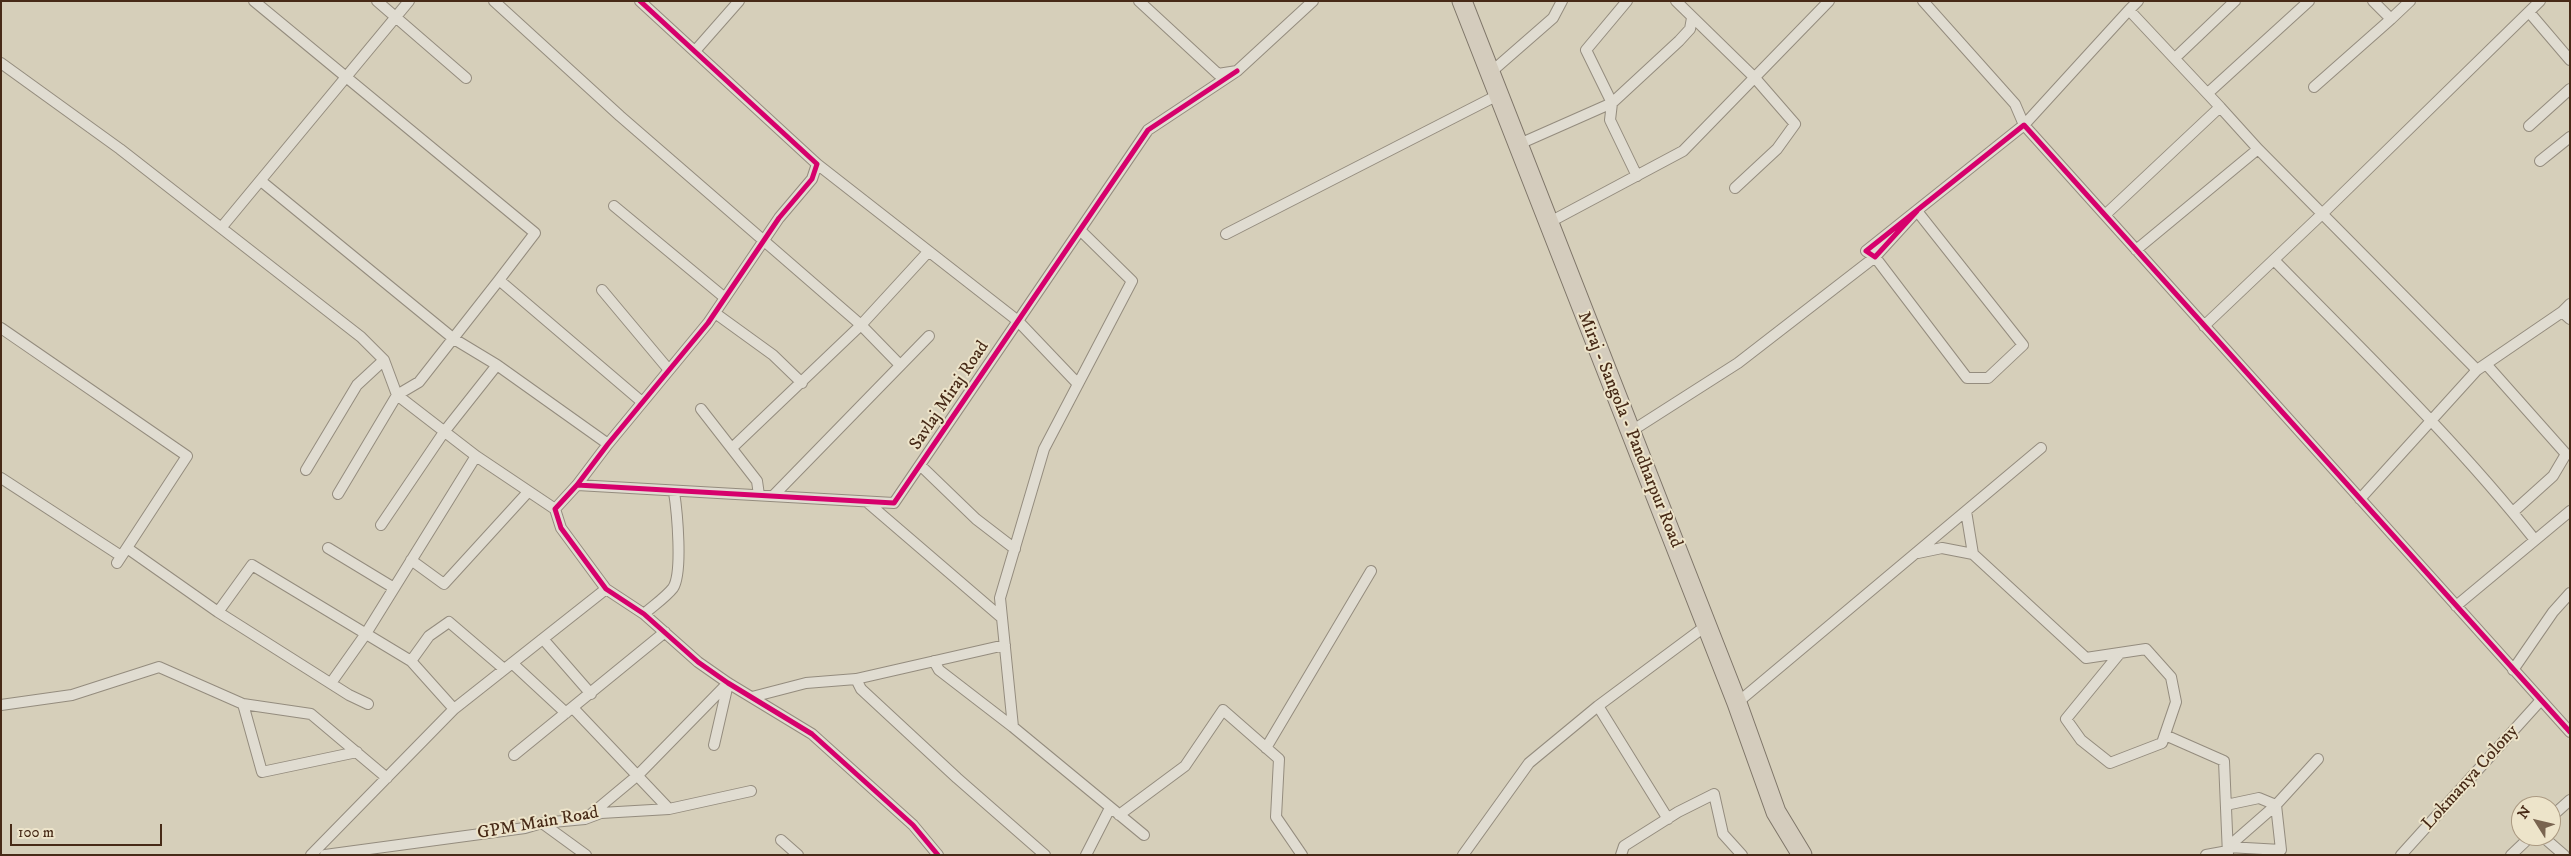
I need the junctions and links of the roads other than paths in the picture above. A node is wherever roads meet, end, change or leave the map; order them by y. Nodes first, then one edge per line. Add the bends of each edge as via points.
1 (254, 1) edge
2 (377, 1) edge
3 (409, 1) edge
4 (494, 1) edge
5 (640, 1) edge
6 (739, 1) edge
7 (1139, 1) edge
8 (1314, 1) edge
9 (1462, 1) edge
10 (1562, 1) edge
11 (1627, 1) edge
12 (1676, 1) edge
13 (1829, 1) edge
14 (1923, 1) edge
15 (2138, 1) edge
16 (2235, 1) edge
17 (2309, 1) edge
18 (2373, 1) edge
19 (2410, 1) edge
20 (2540, 1) edge
21 (2129, 10) junction
22 (2529, 12) junction
23 (395, 16) junction
24 (1692, 18) junction
25 (2391, 19) junction
26 (695, 51) junction
27 (2175, 58) junction
28 (2570, 60) edge
29 (1, 63) edge
30 (1237, 71) junction
31 (1490, 73) junction
32 (346, 76) junction
33 (466, 78) dead end
34 (1755, 78) junction
35 (2314, 87) dead end
36 (2570, 89) edge
37 (2208, 93) junction
38 (1498, 95) junction
39 (1612, 103) junction
40 (2220, 107) junction
41 (2024, 126) junction
42 (2529, 126) dead end
43 (2570, 137) edge
44 (1518, 145) junction
45 (2258, 149) junction
46 (2540, 162) dead end
47 (816, 164) junction
48 (1637, 176) junction
49 (261, 181) junction
50 (1735, 188) dead end
51 (614, 206) dead end
52 (1917, 211) junction
53 (2322, 214) junction
54 (2105, 215) junction
55 (1548, 223) junction
56 (221, 228) junction
57 (1080, 230) junction
58 (1226, 234) dead end
59 (763, 241) junction
60 (2136, 250) junction
61 (928, 252) junction
62 (1875, 256) junction
63 (2274, 260) junction
64 (499, 280) junction
65 (602, 290) dead end
66 (725, 298) junction
67 (2570, 304) edge
68 (715, 313) junction
69 (2566, 315) edge
70 (1018, 321) junction
71 (861, 324) junction
72 (2204, 326) junction
73 (1, 328) edge
74 (929, 336) dead end
75 (454, 339) junction
76 (384, 360) junction
77 (497, 365) junction
78 (900, 365) junction
79 (2481, 367) junction
80 (669, 370) junction
81 (802, 383) junction
82 (1078, 384) junction
83 (397, 395) junction
84 (642, 402) junction
85 (701, 409) dead end
86 (2431, 421) junction
87 (444, 432) junction
88 (1630, 432) junction
89 (608, 444) junction
90 (732, 448) junction
91 (2041, 448) dead end
92 (476, 456) junction
93 (920, 465) junction
94 (306, 470) dead end
95 (1, 478) edge
96 (577, 485) junction
97 (528, 492) junction
98 (674, 492) junction
99 (338, 494) dead end
100 (759, 495) junction
101 (773, 496) junction
102 (2360, 499) junction
103 (867, 502) junction
104 (555, 509) junction
105 (1966, 511) junction
106 (2570, 511) edge
107 (2513, 512) junction
108 (381, 525) dead end
109 (2535, 540) junction
110 (328, 548) dead end
111 (1014, 549) junction
112 (1915, 554) junction
113 (1973, 554) junction
114 (122, 555) junction
115 (411, 560) junction
116 (1371, 571) dead end
117 (394, 588) junction
118 (606, 589) junction
119 (2570, 593) edge
120 (2456, 606) junction
121 (218, 612) junction
122 (644, 614) junction
123 (1002, 618) junction
124 (1706, 625) junction
125 (665, 632) junction
126 (365, 635) junction
127 (543, 639) junction
128 (1005, 645) junction
129 (2120, 653) junction
130 (934, 661) junction
131 (411, 662) junction
132 (508, 666) junction
133 (2513, 670) junction
134 (856, 679) junction
135 (331, 683) junction
136 (728, 683) junction
137 (591, 694) junction
138 (752, 697) junction
139 (2541, 700) junction
140 (1737, 703) junction
141 (242, 704) junction
142 (368, 704) dead end
143 (1, 705) edge
144 (1598, 706) junction
145 (454, 709) junction
146 (570, 711) junction
147 (1013, 728) junction
148 (2570, 732) edge
149 (2165, 735) junction
150 (714, 745) dead end
151 (1266, 748) junction
152 (357, 752) junction
153 (514, 755) dead end
154 (2318, 759) dead end
155 (638, 775) junction
156 (387, 778) junction
157 (751, 791) dead end
158 (2226, 805) junction
159 (2276, 805) junction
160 (1110, 808) junction
161 (669, 809) junction
162 (1119, 815) junction
163 (585, 819) junction
164 (1668, 819) junction
165 (542, 823) junction
166 (1144, 835) dead end
167 (781, 840) dead end
168 (2520, 846) edge
169 (2554, 846) edge
170 (2228, 851) edge
171 (311, 855) edge
172 (325, 855) edge
173 (586, 855) edge
174 (798, 855) edge
175 (938, 855) edge
176 (1045, 855) edge
177 (1086, 855) edge
178 (1302, 855) edge
179 (1463, 855) edge
180 (1620, 855) edge
181 (1742, 855) edge
182 (1802, 855) edge
183 (2206, 855) edge
184 (2400, 855) edge
185 (2511, 855) edge
186 (2564, 855) edge

1 - 32 street
2 - 23 street
3 - 23 street
4 - 59 street
5 - 26 street
6 - 26 street
7 - 30 street via 1218,74
8 - 30 street, Savlaj Miraj Road
9 - 31 highway, Miraj - Sangola - Pandharpur Road
10 - 31 street via 1553,18
11 - 39 street via 1586,50
12 - 24 street
13 - 34 street
14 - 41 street via 2015,104
15 - 21 street
16 - 27 street
17 - 37 street
18 - 25 street
19 - 25 street
20 - 22 street
21 - 27 street
21 - 41 street
22 - 28 street
22 - 53 street
23 - 32 street
23 - 33 street
24 - 34 street
24 - 39 street via 1690,29 1679,41
25 - 35 street
26 - 47 street
27 - 37 street
29 - 56 street via 120,149
30 - 57 street, Savlaj Miraj Road via 1148,130
31 - 38 highway, Miraj - Sangola - Pandharpur Road
32 - 49 street
32 - 64 street via 536,233
34 - 48 street via 1683,151
34 - 50 street via 1795,124 1777,149
36 - 42 street
37 - 40 street
38 - 44 highway, Miraj - Sangola - Pandharpur Road
38 - 58 street
39 - 44 street
39 - 48 street via 1610,120
40 - 45 street
40 - 54 street
41 - 52 street
41 - 54 street
43 - 46 street
44 - 55 highway, Miraj - Sangola - Pandharpur Road
45 - 53 street
45 - 60 street
47 - 59 street via 812,179
47 - 61 street
48 - 55 street
49 - 56 street
49 - 75 street
51 - 66 street
52 - 62 street via 1866,251
52 - 62 street via 2023,345 1988,378 1967,378
53 - 63 street
53 - 79 street
54 - 60 street
55 - 88 highway, Miraj - Sangola - Pandharpur Road
56 - 76 street via 362,337
57 - 70 street, Savlaj Miraj Road
57 - 82 street via 1132,281
59 - 66 street
59 - 71 street
60 - 72 street
61 - 70 street
61 - 71 street
62 - 88 street via 1738,363
63 - 72 street
63 - 86 street
64 - 75 street
64 - 84 street
65 - 80 street
66 - 68 street
67 - 69 street
68 - 80 street
68 - 81 street via 773,355
69 - 79 street
70 - 82 street
70 - 93 street, Savlaj Miraj Road
71 - 78 street
71 - 81 street
72 - 102 street
73 - 114 street via 187,456
74 - 78 street
75 - 77 street
75 - 83 street via 419,382
76 - 83 street
76 - 94 street via 357,386
77 - 87 street
77 - 89 street
78 - 101 street
79 - 86 street
79 - 107 street via 2566,454 2552,476
80 - 84 street
81 - 90 street
82 - 111 street via 1044,449
83 - 87 street
83 - 99 street
84 - 89 street
85 - 90 street
86 - 102 street
86 - 107 street
87 - 92 street
87 - 108 street
88 - 124 highway, Miraj - Sangola - Pandharpur Road
89 - 96 street
90 - 100 street via 757,482
91 - 105 street
92 - 97 street
92 - 115 street
93 - 103 street, Savlaj Miraj Road via 894,503
93 - 111 street via 976,519
95 - 114 street
96 - 98 street, Savlaj Miraj Road
96 - 104 street
97 - 104 street
97 - 115 street via 444,584
98 - 100 street, Savlaj Miraj Road
98 - 122 street via 678,550 676,579 673,588
100 - 101 street, Savlaj Miraj Road
101 - 103 street, Savlaj Miraj Road
102 - 120 street
103 - 123 street
104 - 118 street via 561,528
105 - 112 street
105 - 113 street
106 - 109 street
107 - 109 street
109 - 120 street
110 - 117 street
111 - 123 street via 1000,598
112 - 113 street via 1942,548
112 - 140 street
113 - 129 street via 2086,658
114 - 121 street
115 - 117 street
116 - 151 street
117 - 126 street
118 - 122 street
118 - 127 street
119 - 133 street
120 - 133 street
121 - 126 street via 252,565
121 - 135 street
122 - 125 street
123 - 128 street
124 - 140 highway, Miraj - Sangola - Pandharpur Road
124 - 144 street
125 - 136 street via 698,662
125 - 137 street
126 - 131 street
126 - 135 street
127 - 132 street
127 - 137 street
128 - 130 street
128 - 147 street
129 - 149 street via 2146,649 2171,677 2176,702
129 - 149 street via 2066,719 2081,740 2110,763 2162,743
130 - 134 street
130 - 147 street via 939,670
131 - 132 street via 429,636 449,622
131 - 145 street
132 - 145 street
132 - 146 street
133 - 139 street
134 - 138 street via 806,683
134 - 176 street via 861,689
135 - 142 street
136 - 138 street
136 - 150 street
136 - 155 street
137 - 146 street
138 - 175 street via 812,734 913,825
139 - 148 street
139 - 184 street, Lokmanya Colony
140 - 182 highway, Miraj - Sangola - Pandharpur Road via 1776,812
141 - 143 street via 158,667 72,695
141 - 152 street via 311,714
141 - 152 street via 262,772
144 - 164 street
144 - 179 street via 1529,762
145 - 156 street
146 - 153 street
146 - 155 street
147 - 160 street
149 - 158 street via 2224,761
151 - 162 street via 1223,710 1185,766
151 - 178 street via 1279,760 1276,817
152 - 156 street
154 - 159 street
155 - 161 street
155 - 163 street
156 - 171 street
157 - 161 street, GPM Main Road
158 - 159 street via 2258,798
158 - 170 street
159 - 170 street
159 - 170 street via 2281,850
160 - 162 street
160 - 177 street
161 - 163 street, GPM Main Road via 601,813
162 - 166 street
163 - 165 street, GPM Main Road
164 - 180 street via 1624,846
164 - 181 street via 1714,794 1723,834
165 - 172 street, GPM Main Road
165 - 173 street
167 - 174 street
168 - 185 street
169 - 186 street
170 - 183 street

